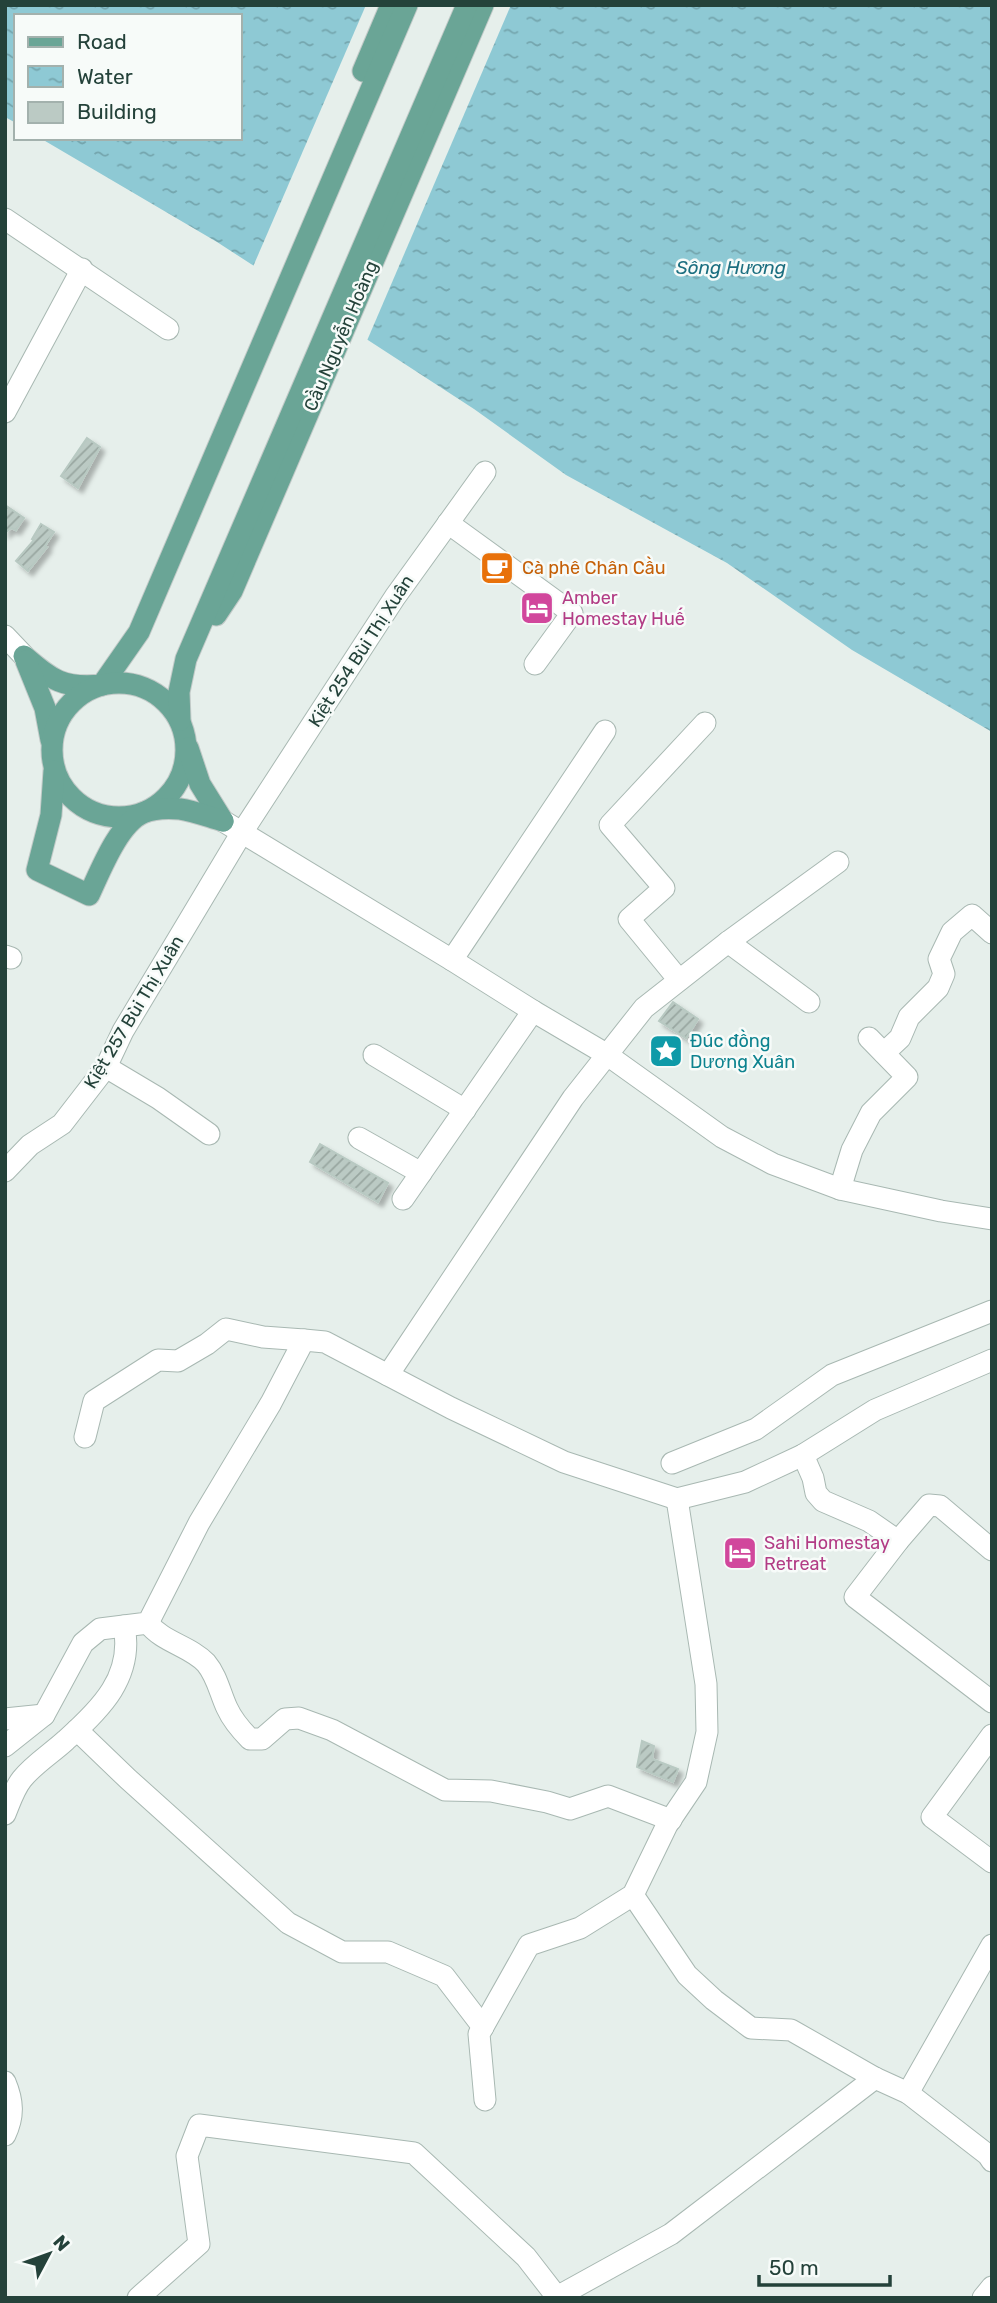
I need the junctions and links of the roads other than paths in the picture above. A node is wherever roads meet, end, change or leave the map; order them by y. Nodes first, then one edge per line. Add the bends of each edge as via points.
1 (391, 5) edge
2 (407, 5) edge
3 (467, 5) edge
4 (483, 5) edge
5 (5, 219) edge
6 (82, 269) junction
7 (168, 329) dead end
8 (5, 412) edge
9 (222, 418) junction
10 (283, 452) junction
11 (485, 472) dead end
12 (448, 523) junction
13 (5, 636) edge
14 (24, 656) junction
15 (535, 664) dead end
16 (102, 685) junction
17 (180, 720) junction
18 (705, 723) dead end
19 (605, 731) dead end
20 (186, 743) junction
21 (53, 758) junction
22 (140, 814) junction
23 (223, 821) junction
24 (241, 834) junction
25 (838, 862) dead end
26 (992, 933) edge
27 (728, 942) junction
28 (452, 960) junction
29 (679, 980) junction
30 (810, 1002) dead end
31 (533, 1011) junction
32 (606, 1054) junction
33 (374, 1055) dead end
34 (106, 1067) junction
35 (465, 1110) junction
36 (209, 1134) dead end
37 (359, 1138) dead end
38 (5, 1171) edge
39 (421, 1172) junction
40 (840, 1189) junction
41 (403, 1199) dead end
42 (992, 1219) edge
43 (992, 1311) edge
44 (304, 1340) junction
45 (992, 1360) edge
46 (388, 1375) junction
47 (85, 1437) dead end
48 (803, 1455) junction
49 (672, 1462) dead end
50 (677, 1499) junction
51 (898, 1541) junction
52 (992, 1550) edge
53 (148, 1623) junction
54 (124, 1626) junction
55 (992, 1702) edge
56 (44, 1715) junction
57 (5, 1719) edge
58 (77, 1730) junction
59 (992, 1735) edge
60 (5, 1746) edge
61 (5, 1814) edge
62 (671, 1819) junction
63 (992, 1862) edge
64 (633, 1895) junction
65 (992, 1945) edge
66 (483, 2026) junction
67 (875, 2078) junction
68 (5, 2081) edge
69 (908, 2093) junction
70 (485, 2100) dead end
71 (5, 2135) edge
72 (992, 2161) edge
73 (992, 2287) edge
74 (556, 2297) edge
75 (138, 2298) edge
76 (983, 2298) edge

1 - 9 main road
2 - 9 main road
3 - 10 main road, Cầu Nguyễn Hoàng
4 - 10 main road, Cầu Nguyễn Hoàng
5 - 6 street
6 - 7 street
6 - 8 street
9 - 16 main road via 139,632
10 - 17 main road, Cầu Nguyễn Hoàng via 186,659 179,692
11 - 12 street, Kiệt 254 Bùi Thị Xuân
12 - 15 street via 572,613
12 - 24 street, Kiệt 254 Bùi Thị Xuân
13 - 14 street
14 - 16 main road via 52,679 80,687
14 - 21 main road via 45,708
16 - 17 main road via 125,683 147,689 166,702
16 - 21 main road via 82,693 66,708 56,726
17 - 20 main road
18 - 29 street via 610,825 664,888 629,919
19 - 28 street
20 - 22 main road via 185,766 176,787 160,804
20 - 23 main road via 200,784
21 - 22 main road via 64,788 79,804 98,814
21 - 22 main road via 51,815 37,870 89,895 106,857
22 - 23 main road via 183,809
23 - 24 street
24 - 28 street
24 - 34 street, Kiệt 257 Bùi Thị Xuân
25 - 27 street
26 - 40 street via 972,915 952,932 939,959 944,974 938,988 909,1017 900,1038 877,1046 907,1077 871,1113 852,1150
27 - 29 street
27 - 30 street
28 - 31 street
29 - 32 street via 644,1008
31 - 32 street
31 - 35 street
32 - 40 street via 722,1137 773,1164
32 - 46 street
33 - 35 street
34 - 36 street
34 - 38 street, Kiệt 257 Bùi Thị Xuân via 62,1124 30,1145
35 - 39 street
37 - 39 street
39 - 41 street
40 - 42 street
43 - 49 street via 832,1375 755,1429
44 - 46 street via 325,1342
44 - 47 street via 226,1329 178,1361 158,1360 94,1401
44 - 53 street via 199,1523
45 - 48 street via 875,1410
46 - 50 street via 564,1462
48 - 50 street via 745,1482
48 - 51 street via 823,1501 869,1521
50 - 62 street via 706,1684 706,1732 696,1782
51 - 52 street via 932,1504
51 - 55 street via 855,1597
53 - 54 street
53 - 62 street via 207,1665 230,1714 250,1739 262,1739 292,1717 332,1730 445,1790 491,1791 570,1809 608,1796
54 - 56 street via 100,1629 83,1643
54 - 58 street via 124,1665 113,1691
56 - 57 street
56 - 60 street
58 - 61 street via 24,1777
58 - 66 street via 288,1923 342,1952 388,1952 444,1976
59 - 63 street via 932,1816
62 - 64 street
64 - 66 street via 580,1928 529,1945
64 - 67 street via 687,1975 751,2028 791,2030
65 - 69 street
66 - 70 street via 479,2034
67 - 69 street
67 - 74 street via 681,2227
68 - 71 street via 13,2103
69 - 72 street
73 - 76 street
74 - 75 street via 526,2257 414,2153 199,2125 187,2156 199,2244

